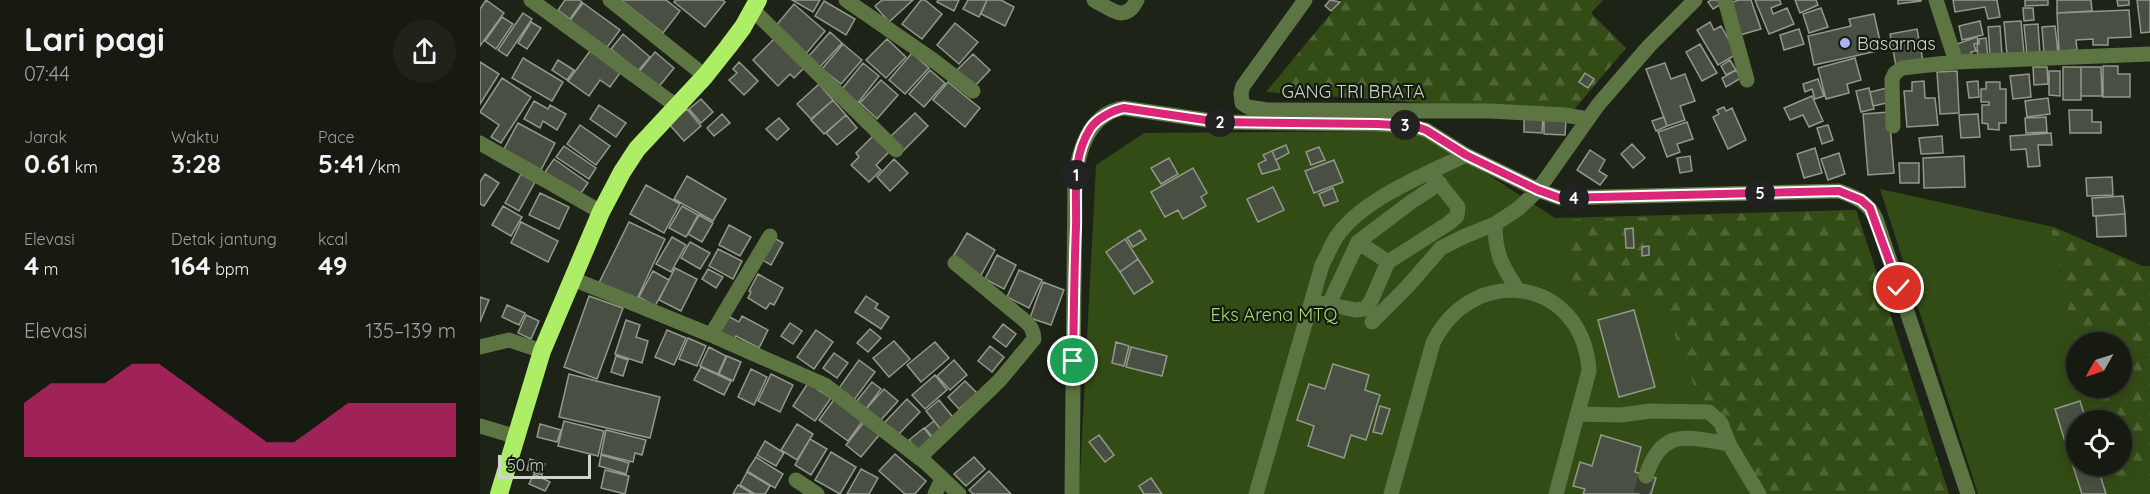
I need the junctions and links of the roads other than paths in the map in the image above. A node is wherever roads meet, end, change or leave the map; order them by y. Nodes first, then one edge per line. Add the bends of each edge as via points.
1 (531, 0) edge
2 (610, 0) edge
3 (846, 0) edge
4 (1094, 0) edge
5 (1137, 0) edge
6 (1305, 0) edge
7 (1695, 0) edge
8 (1725, 0) edge
9 (1936, 0) edge
10 (756, 5) edge
11 (2150, 54) edge
12 (1956, 62) junction
13 (705, 76) junction
14 (1747, 80) dead end
15 (973, 91) dead end
16 (675, 105) junction
17 (1588, 119) junction
18 (1893, 126) dead end
19 (480, 143) edge
20 (896, 150) dead end
21 (1466, 155) junction
22 (1435, 178) junction
23 (1538, 190) junction
24 (601, 212) junction
25 (1495, 224) junction
26 (770, 236) dead end
27 (1358, 242) junction
28 (1388, 262) junction
29 (955, 263) dead end
30 (573, 279) junction
31 (1518, 290) junction
32 (1313, 301) junction
33 (1329, 304) junction
34 (1372, 322) dead end
35 (711, 335) junction
36 (480, 347) edge
37 (542, 351) junction
38 (1578, 414) junction
39 (480, 426) edge
40 (517, 437) junction
41 (1729, 444) junction
42 (919, 458) junction
43 (1646, 476) tunnel mouth
44 (942, 479) junction
45 (796, 480) dead end
46 (499, 494) edge
47 (817, 494) edge
48 (936, 494) edge
49 (959, 494) edge
50 (1072, 494) edge
51 (1256, 494) edge
52 (1390, 494) edge
53 (1556, 494) edge
54 (1759, 494) edge
55 (1968, 494) edge

1 - 16 street
2 - 13 street
3 - 15 street
4 - 5 street via 1122,13 1128,12
6 - 17 street, GANG TRI BRATA via 1243,86 1242,103 1248,107 1491,111
7 - 17 street via 1649,46
8 - 14 street
9 - 12 street
10 - 13 highway
10 - 20 street
11 - 12 street
12 - 18 street via 1895,72
13 - 16 highway
16 - 24 highway via 637,149
17 - 23 street
19 - 24 street
21 - 22 street
21 - 23 street
21 - 50 street via 1426,130 1399,124 1219,122 1124,108 1092,126 1077,162 1075,178
22 - 27 street via 1411,202
22 - 28 street via 1458,207 1457,216
22 - 32 street via 1406,184 1357,214 1336,237 1322,266
23 - 25 street
23 - 55 street via 1560,198 1839,191 1861,200 1876,219
24 - 30 highway
25 - 31 street via 1498,256
25 - 34 street via 1441,248
26 - 35 street
27 - 28 street
27 - 33 street
28 - 33 street via 1365,309
29 - 42 street via 1024,320 1034,339 1000,380
30 - 35 street
30 - 37 highway
31 - 38 street via 1538,294 1553,303 1577,326 1585,341 1590,371
31 - 52 street via 1506,289 1484,296 1466,305 1441,327
32 - 33 street
32 - 51 street
35 - 42 street via 825,385
36 - 37 street via 509,340
37 - 40 highway
38 - 41 street via 1709,412 1721,423
38 - 53 street
39 - 40 street
40 - 46 highway
41 - 43 street via 1678,438 1661,446
41 - 54 street
42 - 44 street
44 - 48 street
44 - 49 street
45 - 47 street

